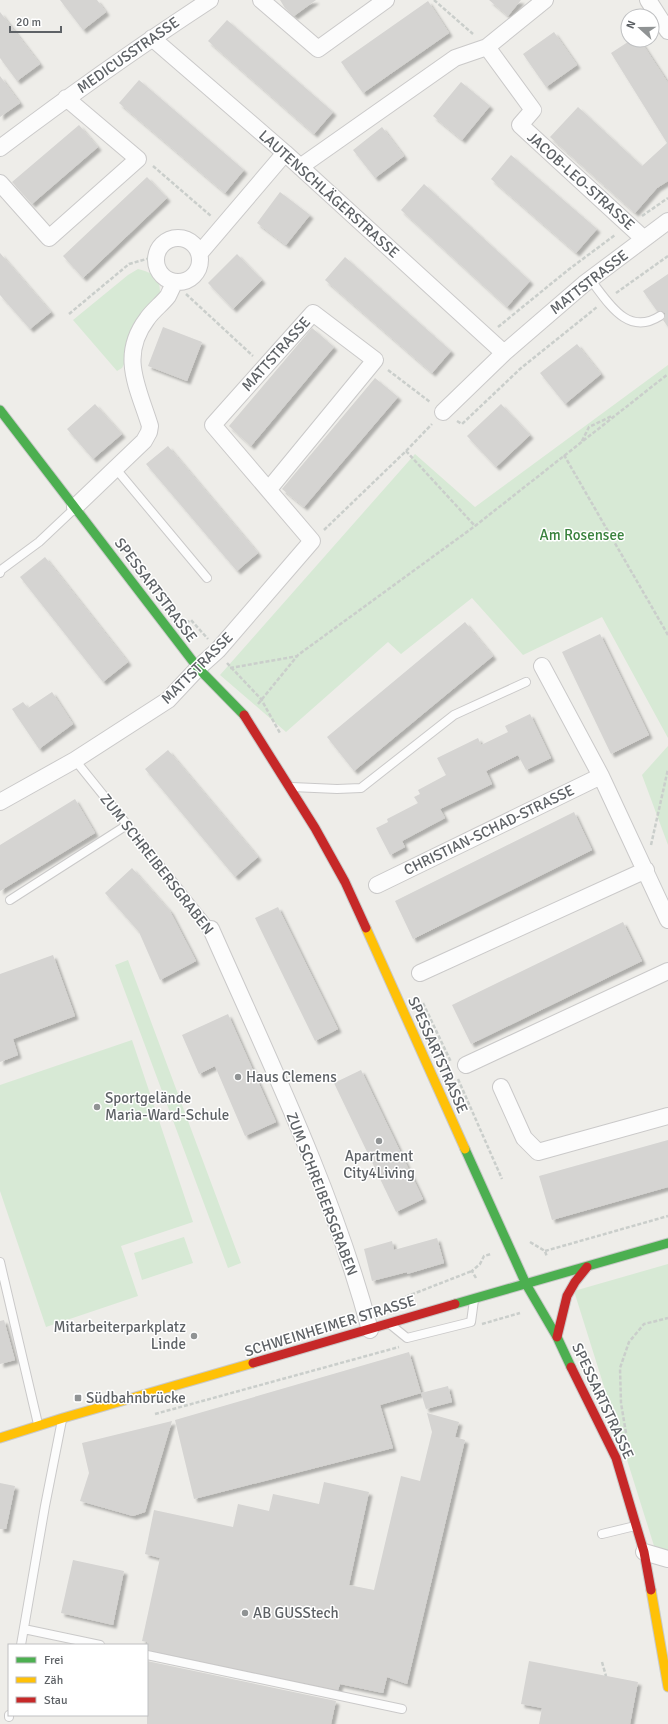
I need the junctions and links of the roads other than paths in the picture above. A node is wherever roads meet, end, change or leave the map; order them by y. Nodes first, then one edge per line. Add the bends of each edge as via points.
1 (210, 0) edge
2 (261, 0) edge
3 (386, 0) edge
4 (545, 0) edge
5 (648, 0) edge
6 (668, 31) edge
7 (152, 38) junction
8 (487, 46) junction
9 (66, 98) junction
10 (0, 148) edge
11 (285, 153) junction
12 (300, 167) junction
13 (0, 183) edge
14 (668, 221) edge
15 (644, 239) junction
16 (199, 254) junction
17 (590, 279) junction
18 (178, 282) junction
19 (660, 316) dead end
20 (504, 353) junction
21 (0, 410) edge
22 (443, 412) road end
23 (116, 469) junction
24 (268, 489) junction
25 (75, 507) junction
26 (0, 571) edge
27 (207, 578) dead end
28 (542, 666) dead end
29 (198, 668) junction
30 (526, 682) dead end
31 (75, 760) junction
32 (601, 776) junction
33 (289, 786) junction
34 (0, 802) edge
35 (126, 825) junction
36 (646, 870) junction
37 (377, 885) dead end
38 (10, 900) dead end
39 (668, 920) edge
40 (211, 929) joint
41 (668, 971) edge
42 (420, 973) dead end
43 (466, 1064) dead end
44 (501, 1087) dead end
45 (668, 1116) edge
46 (668, 1243) edge
47 (0, 1262) edge
48 (587, 1267) junction
49 (526, 1284) junction
50 (475, 1298) junction
51 (388, 1324) junction
52 (370, 1330) junction
53 (558, 1337) junction
54 (62, 1417) junction
55 (38, 1424) junction
56 (0, 1438) edge
57 (636, 1526) junction
58 (602, 1534) dead end
59 (644, 1552) junction
60 (668, 1559) edge
61 (24, 1629) junction
62 (21, 1644) edge
63 (95, 1644) edge
64 (148, 1655) edge
65 (668, 1688) edge
66 (402, 1709) dead end

1 - 7 street, MEDICUSSTRASSE
2 - 3 street via 318,48
4 - 8 street
5 - 6 street
7 - 9 street, MEDICUSSTRASSE
7 - 11 street, LAUTENSCHLÄGERSTRASSE
8 - 12 street via 455,58
8 - 15 street, JACOB-LEO-STRASSE via 533,110 520,125
9 - 10 street, MEDICUSSTRASSE
9 - 13 street, MEDICUSSTRASSE via 138,159 49,238
11 - 12 street, LAUTENSCHLÄGERSTRASSE
11 - 16 street
12 - 20 street, LAUTENSCHLÄGERSTRASSE
14 - 15 street, MATTSTRASSE
15 - 17 street, MATTSTRASSE
16 - 18 street via 199,268 189,280
16 - 18 street via 191,242 177,238 164,243 159,249 156,263 162,276
17 - 19 lane via 623,318 637,323
17 - 20 street, MATTSTRASSE
18 - 23 street via 138,333 132,365 134,381 150,432
20 - 22 street, MATTSTRASSE
21 - 25 street, SPESSARTSTRASSE
23 - 25 street
23 - 27 lane
24 - 24 street, MATTSTRASSE via 213,425 314,313 375,360
24 - 29 street, MATTSTRASSE via 312,541 218,650
25 - 26 lane via 39,542
25 - 29 street, SPESSARTSTRASSE
28 - 32 street
29 - 31 street, MATTSTRASSE via 168,700
29 - 33 street, SPESSARTSTRASSE via 246,718
30 - 33 lane via 454,716 361,788 337,790
31 - 34 street, MATTSTRASSE
31 - 35 lane, ZUM SCHREIBERSGRABEN
32 - 36 street
32 - 37 street, CHRISTIAN-SCHAD-STRASSE
33 - 49 street, SPESSARTSTRASSE via 345,882
35 - 38 lane
35 - 40 lane, ZUM SCHREIBERSGRABEN
36 - 39 street
36 - 42 street
40 - 52 street, ZUM SCHREIBERSGRABEN via 312,1158 338,1228
41 - 43 street
44 - 45 street via 524,1138 538,1152
46 - 48 street, SCHWEINHEIMER STRASSE
47 - 55 lane
48 - 49 street, SCHWEINHEIMER STRASSE
48 - 53 street, SPESSARTSTRASSE via 574,1282 567,1296
49 - 50 street, SCHWEINHEIMER STRASSE
49 - 53 street, SPESSARTSTRASSE
50 - 51 street, SCHWEINHEIMER STRASSE
50 - 51 lane via 471,1322 407,1338
51 - 52 street, SCHWEINHEIMER STRASSE
52 - 54 street, SCHWEINHEIMER STRASSE
53 - 57 street, SPESSARTSTRASSE via 616,1458
54 - 55 street, SCHWEINHEIMER STRASSE
54 - 61 lane
55 - 56 street, SCHWEINHEIMER STRASSE
57 - 58 lane
57 - 59 street, SPESSARTSTRASSE
59 - 60 street
59 - 65 street, SPESSARTSTRASSE
61 - 62 lane
61 - 63 lane
64 - 66 lane

